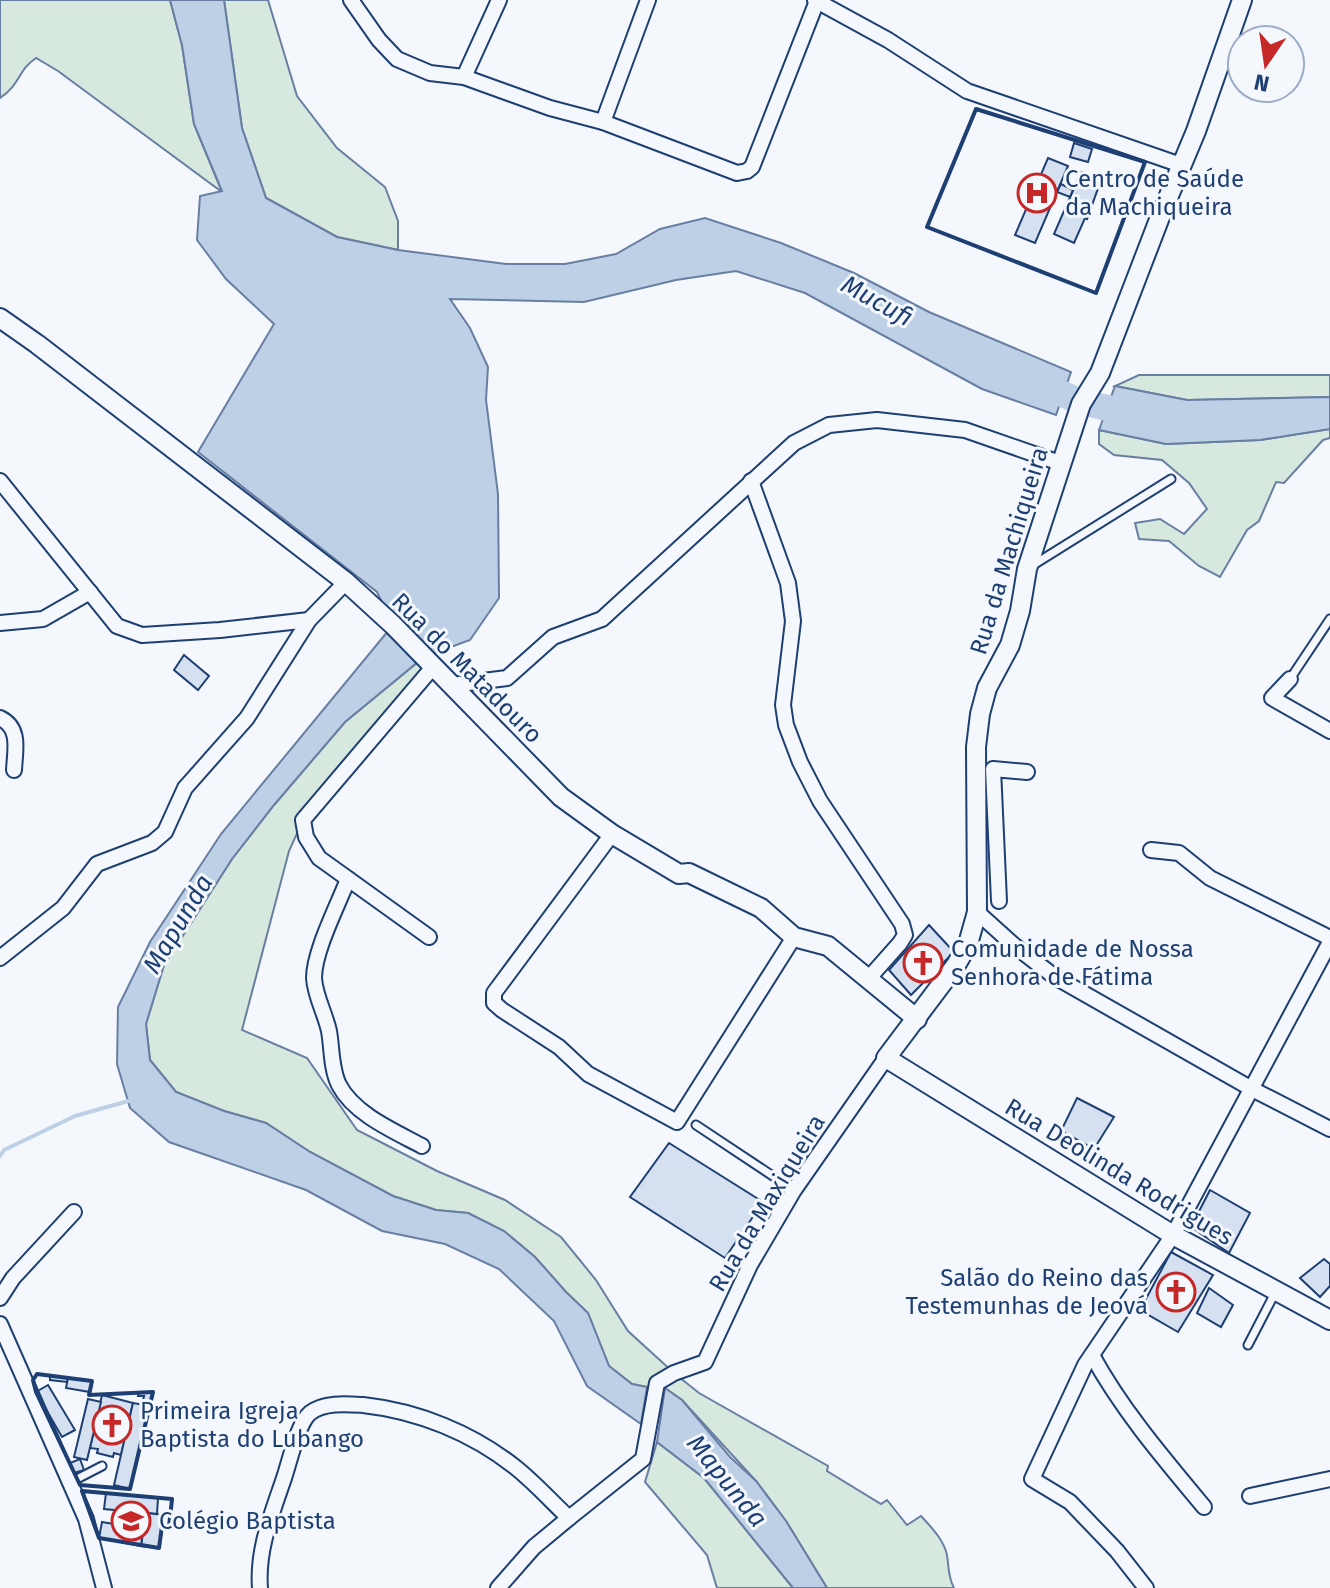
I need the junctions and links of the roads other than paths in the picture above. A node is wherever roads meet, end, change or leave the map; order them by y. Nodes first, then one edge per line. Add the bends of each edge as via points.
1 (351, 0) edge
2 (499, 0) edge
3 (648, 0) edge
4 (816, 0) edge
5 (1242, 0) edge
6 (464, 77) junction
7 (603, 122) junction
8 (1181, 165) junction
9 (0, 318) edge
10 (1060, 463) junction
11 (1171, 479) dead end
12 (0, 481) edge
13 (751, 481) junction
14 (1027, 569) junction
15 (346, 582) junction
16 (90, 592) junction
17 (1330, 619) edge
18 (309, 620) junction
19 (0, 623) edge
20 (428, 662) junction
21 (1290, 679) joint
22 (452, 685) junction
23 (0, 718) edge
24 (1330, 731) edge
25 (14, 770) dead end
26 (1027, 772) dead end
27 (612, 834) junction
28 (1151, 850) dead end
29 (348, 879) junction
30 (999, 901) dead end
31 (977, 912) junction
32 (429, 937) dead end
33 (794, 937) junction
34 (1330, 940) edge
35 (0, 958) edge
36 (869, 978) junction
37 (917, 1019) junction
38 (886, 1058) junction
39 (1252, 1089) junction
40 (850, 1107) joint
41 (696, 1125) dead end
42 (1330, 1129) edge
43 (422, 1146) dead end
44 (794, 1190) junction
45 (74, 1212) dead end
46 (1173, 1235) junction
47 (1276, 1291) junction
48 (0, 1298) edge
49 (1330, 1320) edge
50 (0, 1324) edge
51 (1248, 1345) dead end
52 (5, 1349) edge
53 (1092, 1355) junction
54 (102, 1466) dead end
55 (1330, 1479) edge
56 (71, 1482) junction
57 (1250, 1496) dead end
58 (1204, 1507) dead end
59 (569, 1518) junction
60 (104, 1588) edge
61 (260, 1588) edge
62 (498, 1588) edge
63 (1146, 1588) edge

1 - 6 street via 397,59 430,73
2 - 6 street
3 - 7 street
4 - 7 street via 747,171 737,173
4 - 8 street via 967,91
5 - 8 street, Rua da Machiqueira
6 - 7 street
8 - 10 street, Rua da Machiqueira
9 - 15 street, Rua do Matadouro
10 - 13 street via 965,430 877,420 829,425 794,443
10 - 14 street, Rua da Machiqueira
11 - 14 lane
12 - 16 street
13 - 22 street via 602,619 553,637 507,678
13 - 36 street via 788,583 793,621 783,705 786,725 820,801 905,935
14 - 31 street, Rua da Machiqueira via 1010,645 980,714 975,778
15 - 18 street
15 - 20 street, Rua do Matadouro
16 - 18 street via 117,626 142,635
16 - 19 street via 43,619
17 - 21 lane
18 - 35 street via 247,718 185,788 165,832 152,843 97,864 63,908
20 - 22 street, Rua do Matadouro
20 - 29 street via 303,820 319,858
21 - 24 street via 1272,698
22 - 27 street, Rua do Matadouro via 561,797
23 - 25 street via 16,733
26 - 30 street via 993,769
27 - 33 street, Rua do Matadouro via 679,874 689,873 761,908
27 - 33 street via 494,993 494,1003 559,1047 588,1074 677,1122
28 - 34 street via 1179,853 1210,878
29 - 32 street
29 - 43 street via 314,976 339,1085 356,1105
31 - 37 street, Rua da Machiqueira via 968,944
31 - 39 street via 1055,977
33 - 36 street, Rua do Matadouro via 828,946
34 - 39 street
36 - 37 street, Rua do Matadouro
37 - 38 street, Rua da Machiqueira
38 - 40 street, Rua da Machiqueira
38 - 46 street, Rua Deolinda Rodrigues
39 - 42 street
39 - 46 street
40 - 44 street, Rua da Maxiqueira
41 - 44 lane
44 - 59 street, Rua da Maxiqueira via 750,1265 705,1362 657,1383 643,1459
45 - 48 street
46 - 47 street, Rua Deolinda Rodrigues
46 - 53 street
47 - 49 street, Rua Deolinda Rodrigues
47 - 51 lane
50 - 52 street
52 - 56 street
53 - 58 street via 1159,1455
53 - 63 street via 1032,1479 1070,1502
54 - 56 lane
55 - 57 street
56 - 60 street
59 - 61 street via 515,1467 461,1433 413,1414 350,1404 325,1406 309,1414 300,1430 258,1565
59 - 62 street

